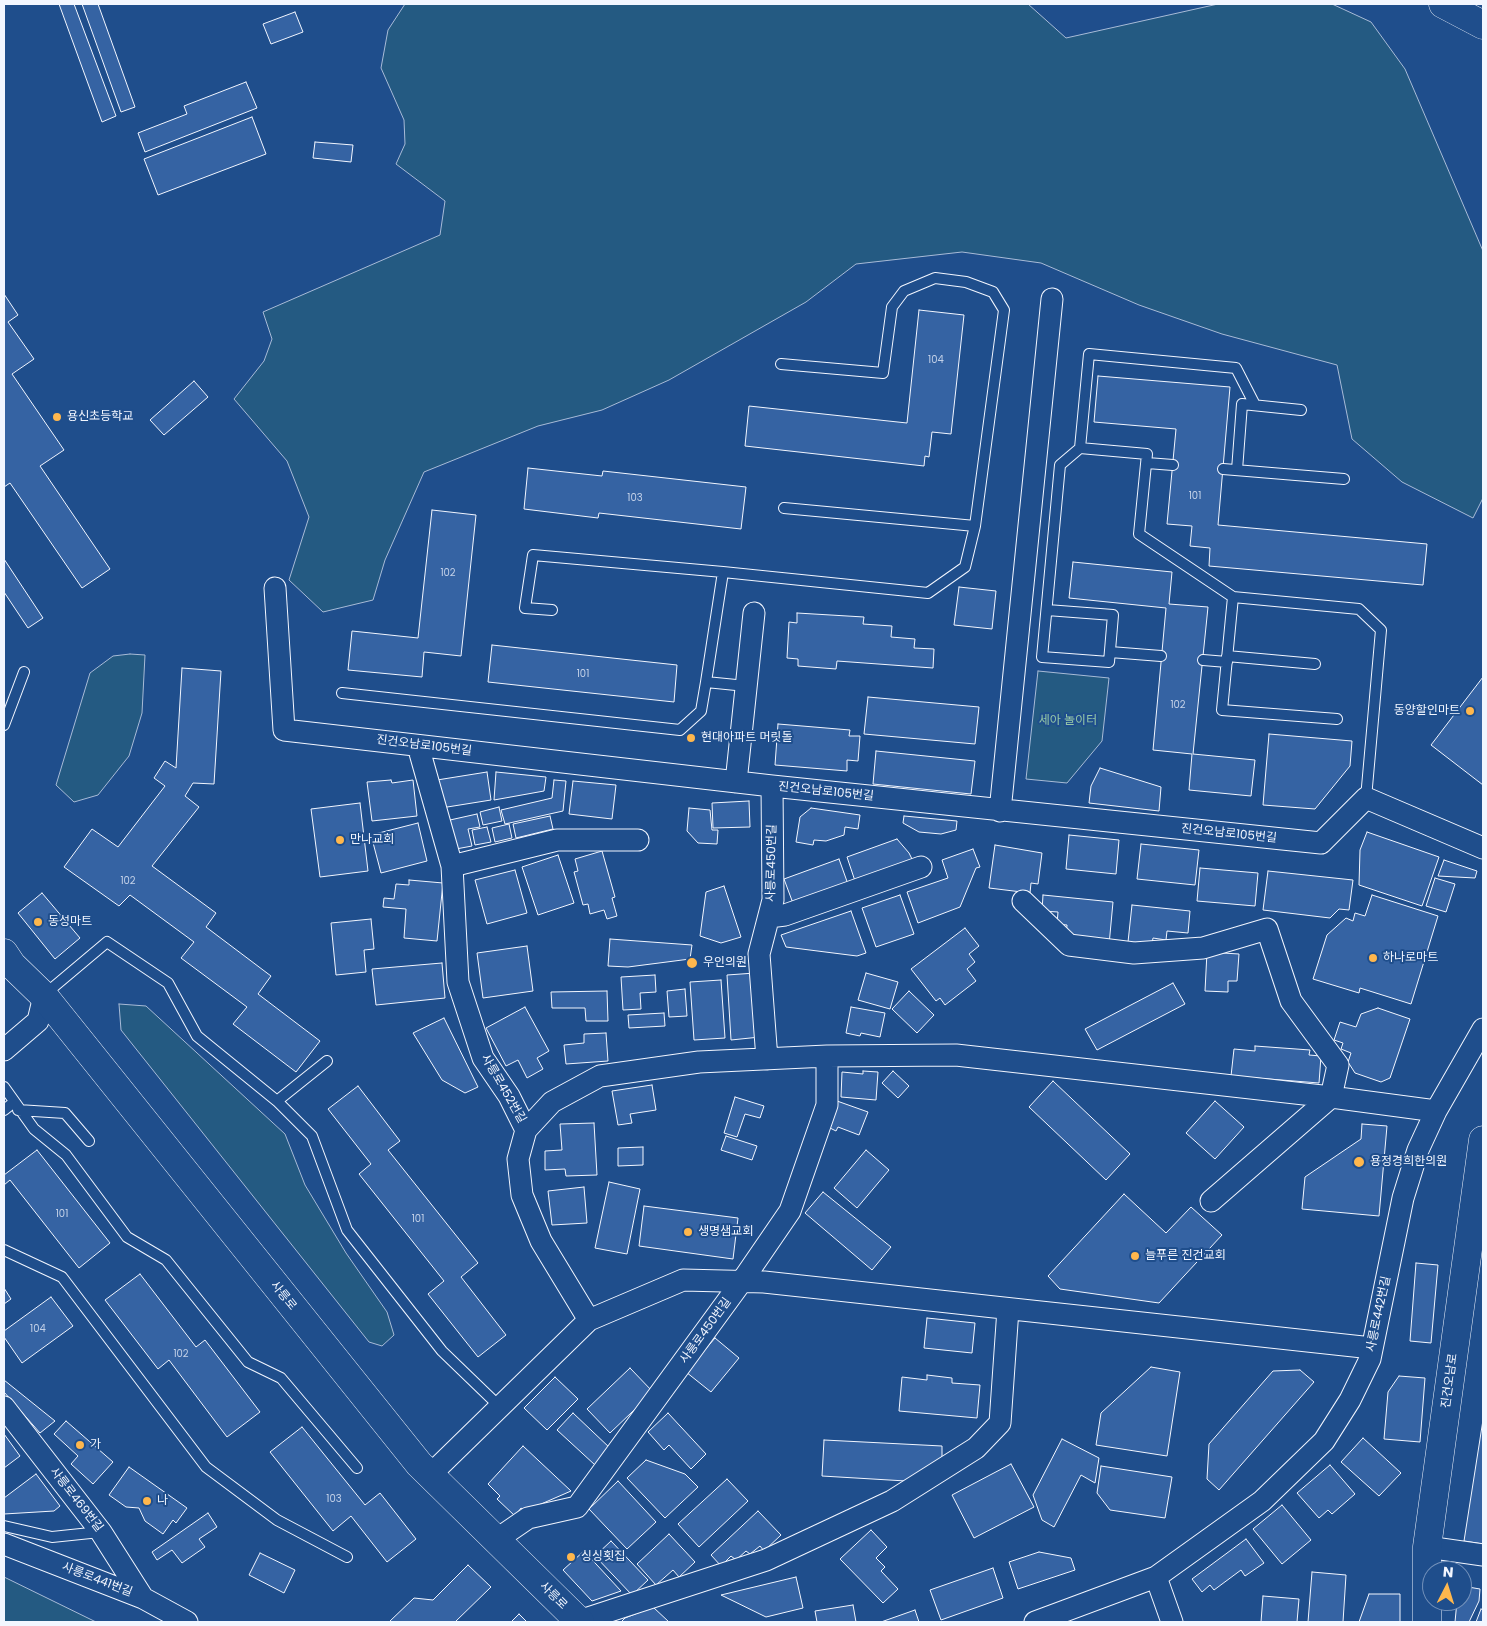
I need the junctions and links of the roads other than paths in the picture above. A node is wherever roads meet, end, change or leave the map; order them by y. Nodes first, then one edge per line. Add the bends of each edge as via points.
1 (1443, 4) edge
2 (1483, 25) edge
3 (1052, 299) dead end
4 (781, 364) dead end
5 (1256, 406) junction
6 (1301, 410) dead end
7 (1080, 448) junction
8 (1146, 463) junction
9 (1172, 465) dead end
10 (1223, 469) dead end
11 (1237, 470) junction
12 (1344, 479) dead end
13 (784, 508) dead end
14 (975, 526) junction
15 (723, 572) junction
16 (275, 588) dead end
17 (1233, 597) junction
18 (552, 610) dead end
19 (1046, 610) junction
20 (754, 613) dead end
21 (1110, 652) junction
22 (1161, 656) dead end
23 (1227, 659) junction
24 (1203, 660) dead end
25 (1315, 664) dead end
26 (24, 672) dead end
27 (706, 682) junction
28 (746, 686) junction
29 (342, 693) dead end
30 (1337, 719) dead end
31 (4, 725) edge
32 (418, 746) junction
33 (736, 782) junction
34 (772, 786) junction
35 (1366, 798) junction
36 (1000, 811) junction
37 (638, 840) dead end
38 (1483, 848) edge
39 (452, 866) junction
40 (921, 867) dead end
41 (1023, 901) dead end
42 (769, 917) junction
43 (4, 953) edge
44 (44, 996) junction
45 (1483, 1029) edge
46 (4, 1050) edge
47 (827, 1056) junction
48 (767, 1058) junction
49 (327, 1061) dead end
50 (4, 1087) edge
51 (1332, 1096) junction
52 (277, 1101) junction
53 (16, 1106) junction
54 (4, 1110) edge
55 (1436, 1111) junction
56 (526, 1130) junction
57 (1483, 1140) edge
58 (89, 1141) dead end
59 (1211, 1201) dead end
60 (4, 1250) edge
61 (742, 1281) junction
62 (1008, 1309) junction
63 (589, 1320) junction
64 (1372, 1348) junction
65 (499, 1406) junction
66 (4, 1407) edge
67 (357, 1468) dead end
68 (430, 1475) junction
69 (4, 1526) edge
70 (101, 1532) junction
71 (496, 1540) junction
72 (4, 1544) edge
73 (1427, 1547) junction
74 (1483, 1555) edge
75 (347, 1557) dead end
76 (1156, 1577) junction
77 (143, 1598) junction
78 (187, 1622) edge
79 (579, 1622) edge
80 (1035, 1622) edge
81 (1172, 1622) edge
82 (1427, 1622) edge

1 - 2 street
3 - 36 street
4 - 14 lane via 883,373 892,307 904,291 935,278 966,282 993,292 1004,310
5 - 6 lane
5 - 7 lane via 1236,368 1089,354
5 - 11 lane via 1242,404
7 - 8 lane via 1147,454
7 - 19 lane via 1060,465
8 - 9 lane
8 - 17 lane via 1139,534
10 - 11 lane
11 - 12 lane
13 - 14 lane
14 - 15 lane via 965,567 928,593
15 - 18 lane via 533,555 525,608
15 - 27 lane
16 - 32 street, 진건오남로105번길 via 284,730
17 - 23 lane
17 - 35 lane via 1359,608 1381,630
19 - 21 lane via 1113,615
19 - 21 lane via 1042,657 1109,662
20 - 28 street
21 - 22 lane
23 - 24 lane
23 - 25 lane
23 - 30 lane via 1222,710
26 - 31 lane
27 - 28 lane
27 - 29 lane via 701,711 680,730
28 - 33 street
32 - 33 street, 진건오남로105번길
32 - 39 street, 사릉로452번길
33 - 34 street, 진건오남로105번길
34 - 36 street, 진건오남로105번길
34 - 42 street, 사릉로450번길 via 773,900
35 - 36 street, 진건오남로105번길 via 1321,843
35 - 38 street
37 - 39 street via 557,840
39 - 56 street, 사릉로452번길 via 458,982 483,1058 509,1096
40 - 42 street via 785,915
41 - 51 street via 1069,945 1134,953 1203,948 1268,929 1291,1001 1338,1065
42 - 48 street, 사릉로450번길 via 759,954
43 - 44 street, 사릉로
44 - 46 street via 38,1021
44 - 52 lane via 107,942 168,983 197,1036
44 - 68 street, 사릉로 via 393,1435
45 - 55 street, 사릉로442번길
47 - 48 street
47 - 51 street via 956,1055
47 - 61 street, 사릉로450번길 via 826,1105 790,1211
48 - 56 street via 699,1062 600,1076 552,1102
49 - 52 lane
50 - 53 lane
51 - 55 street
51 - 59 street
52 - 65 lane via 312,1136 347,1230 442,1351
53 - 54 lane
53 - 58 lane via 65,1113
53 - 67 lane via 34,1130 66,1155 127,1237 166,1260 248,1362 281,1378
55 - 64 street, 사릉로442번길 via 1418,1150 1403,1198
56 - 63 street, 사릉로452번길 via 518,1158 522,1195 541,1241
57 - 73 street, 진건오남로
60 - 75 lane via 62,1277 206,1467 277,1520
61 - 62 street
61 - 63 street via 683,1280
61 - 71 street, 사릉로450번길 via 577,1507 528,1518
62 - 64 street
62 - 79 street via 1000,1422 976,1448 892,1502 766,1560
63 - 65 street
64 - 76 street, 사릉로442번길 via 1350,1400 1324,1442 1262,1501
65 - 68 street
66 - 70 street, 사릉로469번길
68 - 71 street, 사릉로
69 - 70 lane via 52,1537
70 - 77 street, 사릉로469번길
71 - 79 street, 사릉로
72 - 77 street, 사릉로441번길
73 - 74 street
73 - 82 street, 진건오남로
76 - 80 street, 사릉로442번길
76 - 81 street
77 - 78 street, 사릉로441번길

